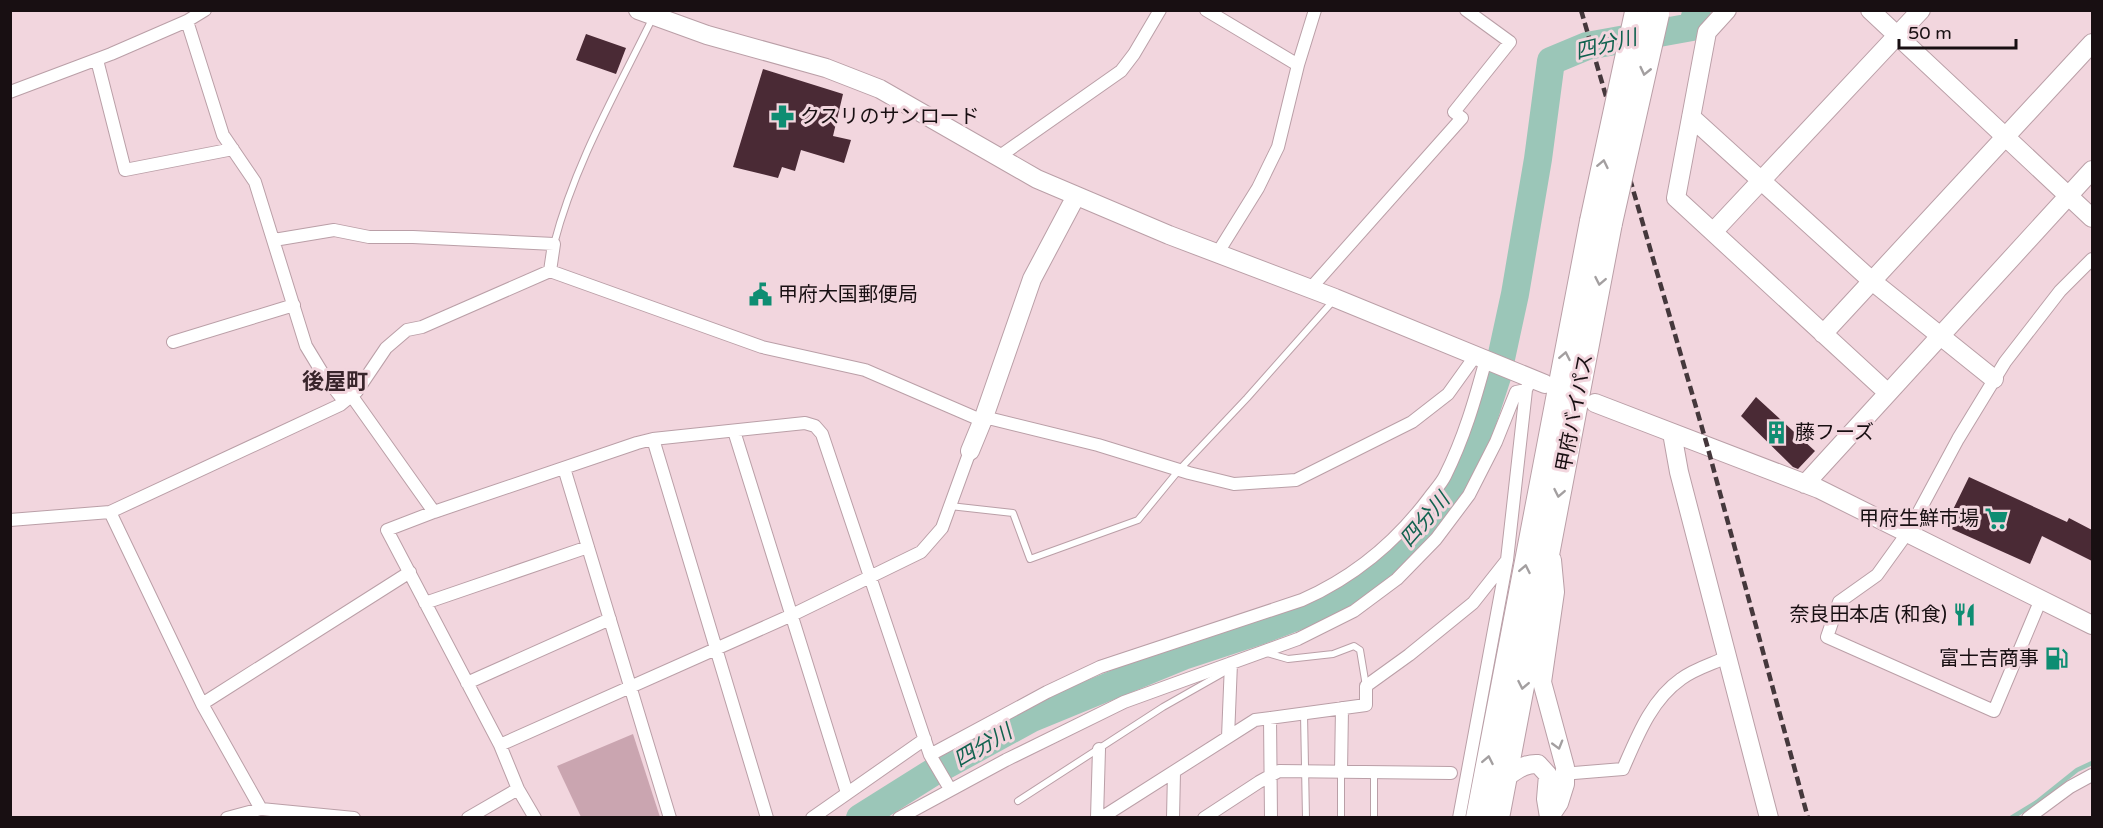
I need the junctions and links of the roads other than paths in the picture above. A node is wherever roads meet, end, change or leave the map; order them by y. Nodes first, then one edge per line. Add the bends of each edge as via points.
1 (1160, 10) edge
2 (1206, 10) edge
3 (1315, 10) edge
4 (1466, 10) edge
5 (1727, 10) edge
6 (1870, 10) edge
7 (1920, 10) edge
8 (201, 11) edge
9 (649, 12) edge
10 (1647, 12) edge
11 (187, 21) junction
12 (1897, 36) junction
13 (2092, 43) edge
14 (97, 60) junction
15 (1298, 66) junction
16 (10, 92) edge
17 (1691, 117) junction
18 (2005, 137) junction
19 (233, 148) junction
20 (1000, 156) junction
21 (2092, 170) edge
22 (1762, 181) junction
23 (1076, 196) junction
24 (2069, 196) junction
25 (2092, 218) edge
26 (1601, 222) junction
27 (1713, 232) junction
28 (274, 240) junction
29 (554, 244) junction
30 (1217, 254) junction
31 (2092, 259) edge
32 (550, 271) junction
33 (1872, 281) junction
34 (1310, 290) junction
35 (1335, 298) junction
36 (294, 305) junction
37 (1823, 334) junction
38 (1941, 336) junction
39 (173, 342) dead end
40 (1481, 357) junction
41 (1994, 380) junction
42 (1529, 381) junction
43 (1888, 393) junction
44 (348, 398) junction
45 (1595, 403) dead end
46 (984, 419) junction
47 (734, 431) junction
48 (1672, 433) junction
49 (653, 439) junction
50 (970, 452) joint
51 (564, 468) junction
52 (1179, 470) junction
53 (1805, 484) junction
54 (950, 506) junction
55 (110, 512) junction
56 (434, 512) junction
57 (10, 520) edge
58 (1908, 532) junction
59 (1550, 542) junction
60 (588, 547) junction
61 (1507, 560) junction
62 (410, 572) junction
63 (871, 576) junction
64 (2041, 599) junction
65 (425, 603) junction
66 (792, 615) junction
67 (610, 619) junction
68 (2092, 625) edge
69 (716, 649) junction
70 (1264, 652) junction
71 (1727, 657) junction
72 (1231, 666) junction
73 (467, 683) junction
74 (1366, 686) junction
75 (631, 687) junction
76 (202, 704) junction
77 (1342, 708) junction
78 (1304, 714) junction
79 (1270, 718) junction
80 (1228, 737) junction
81 (925, 739) junction
82 (500, 745) junction
83 (1099, 749) junction
84 (932, 758) junction
85 (1174, 772) junction
86 (1305, 772) junction
87 (1341, 772) junction
88 (1374, 772) junction
89 (1451, 773) dead end
90 (1574, 773) dead end
91 (2092, 775) edge
92 (1271, 776) junction
93 (1506, 777) junction
94 (948, 786) junction
95 (518, 789) junction
96 (847, 793) junction
97 (1018, 801) dead end
98 (261, 809) junction
99 (227, 818) edge
100 (354, 818) edge
101 (468, 818) edge
102 (535, 818) edge
103 (670, 818) edge
104 (767, 818) edge
105 (812, 818) edge
106 (899, 818) edge
107 (1099, 818) edge
108 (1173, 818) edge
109 (1204, 818) edge
110 (1271, 818) edge
111 (1306, 818) edge
112 (1341, 818) edge
113 (1374, 818) edge
114 (1459, 818) edge
115 (1477, 818) edge
116 (1498, 818) edge
117 (1770, 818) edge
118 (2028, 818) edge

1 - 20 street via 1121,71
2 - 15 street
3 - 15 street
4 - 34 street via 1510,42 1454,112 1462,118
5 - 17 street via 1707,32
6 - 12 street
7 - 12 street
8 - 11 street
9 - 20 street via 707,35 826,68 879,89
9 - 29 lane via 583,158 562,210
10 - 26 highway, 甲府バイパス, bridge
11 - 14 street
11 - 19 street via 224,135
12 - 18 street
12 - 22 street
13 - 18 street
14 - 16 street
14 - 19 street via 125,170
15 - 30 street via 1278,147
17 - 22 street
17 - 27 street via 1676,198
18 - 24 street
18 - 33 street
19 - 28 street via 255,182
20 - 23 street via 1037,179
21 - 24 street
22 - 27 street
22 - 33 street
23 - 30 street
23 - 46 street via 1032,279
24 - 25 street
24 - 38 street
26 -> 59 highway, 甲府バイパス
115 -> 26 highway, 甲府バイパス
27 - 37 street
28 - 29 street via 334,230 369,237
28 - 36 street
29 - 32 street
30 - 34 street
31 - 41 street via 2061,291
32 - 44 street via 407,330 386,348
32 - 46 street via 762,347 865,370
33 - 37 street
33 - 38 street
34 - 35 street
35 - 40 street
35 - 52 lane
36 - 39 street
36 - 44 street via 306,346 323,374
37 - 43 street
38 - 41 street
38 - 43 street
40 - 42 street
40 - 52 street via 1448,394 1412,422 1296,480 1234,484
40 - 84 street via 1470,418 1444,478 1412,521 1366,562 1328,589 1302,600 1100,667
41 - 58 street
42 - 61 street
42 - 70 street via 1516,392 1469,495 1436,539 1397,579 1354,610
43 - 53 street
44 - 55 street
44 - 56 street
45 - 48 street
46 - 50 street
46 - 52 street via 1098,445
47 - 49 street
47 - 63 street via 805,423 815,426 822,434
47 - 66 street
48 - 53 street
48 - 71 street
49 - 51 street
49 - 69 street
50 - 54 street
51 - 56 street
51 - 60 street
52 - 54 lane via 1138,520 1030,559 1013,513
53 - 58 street
54 - 63 street via 942,528 921,552
55 - 57 street
55 - 76 street
56 - 62 street via 387,530
58 - 64 street
58 - 64 street via 1877,575 1839,602 1827,637 1994,711
59 -> 93 highway, 甲府バイパス
59 -> 93 street via 1555,592 1542,682 1565,767 1565,784 1549,818 1548,775 1538,764 1522,767
60 - 65 street
60 - 67 street
61 - 74 street via 1473,603
61 - 114 street
62 - 65 street
62 - 76 street
63 - 66 street
63 - 81 street
64 - 68 street
65 - 73 street
66 - 69 street
66 - 96 street
67 - 73 street
67 - 75 street
69 - 75 street
69 - 104 street
70 - 72 street
70 - 74 lane via 1288,658 1333,654 1354,646 1360,650
71 - 90 street via 1682,678 1665,692 1643,724 1623,769
71 - 117 street
72 - 80 street
72 - 83 lane
72 - 94 street via 1124,702
73 - 82 street
74 - 77 street via 1366,705
75 - 82 street
75 - 103 street
76 - 98 street
77 - 78 street
77 - 87 street
78 - 79 street
78 - 86 lane
79 - 80 street via 1255,720
79 - 92 street
80 - 85 street
81 - 84 street
81 - 96 street
82 - 95 street
83 - 97 lane
83 - 107 street
84 - 94 street
85 - 107 street
85 - 108 street
86 - 87 street
86 - 92 street via 1279,771
86 - 111 lane
87 - 88 street
87 - 112 lane
88 - 89 street
88 - 113 lane
91 - 118 street
92 - 109 street
92 - 110 street
93 - 116 highway, 甲府バイパス
94 - 106 street
95 - 101 street
95 - 102 street
96 - 105 street
98 - 99 street
98 - 100 street

